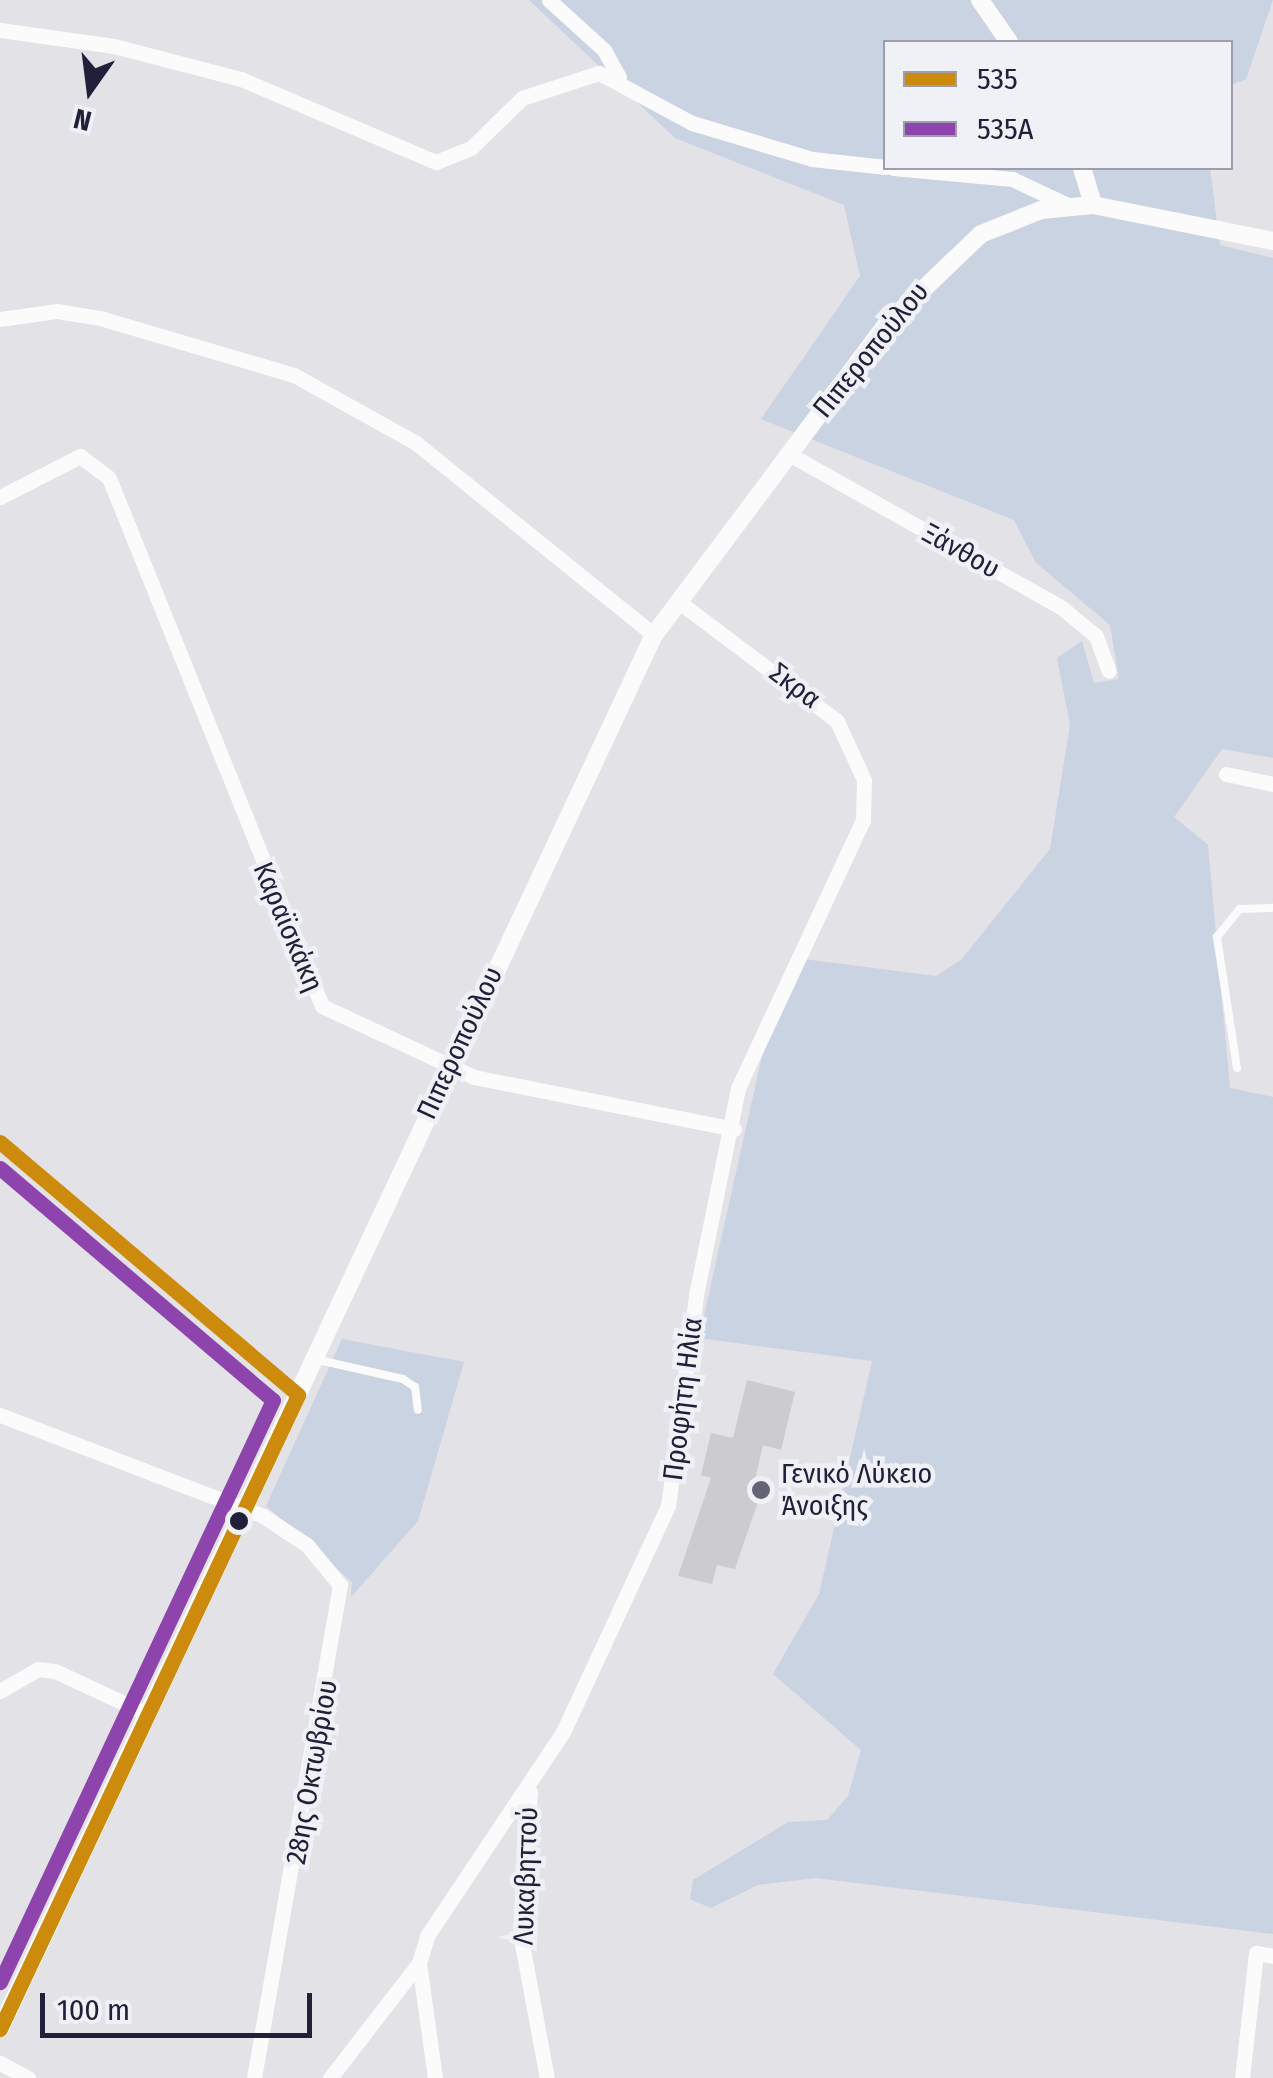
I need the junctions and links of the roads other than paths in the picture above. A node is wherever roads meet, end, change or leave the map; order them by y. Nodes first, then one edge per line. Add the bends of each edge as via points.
1 (549, 0) edge
2 (980, 0) edge
3 (0, 30) edge
4 (1008, 40) edge
5 (619, 77) junction
6 (883, 167) edge
7 (917, 170) edge
8 (1083, 170) edge
9 (1093, 205) junction
10 (1070, 206) junction
11 (1273, 241) edge
12 (0, 319) edge
13 (789, 454) junction
14 (0, 497) edge
15 (679, 602) junction
16 (654, 635) junction
17 (1110, 671) dead end
18 (1226, 774) dead end
19 (1273, 784) edge
20 (865, 804) joint
21 (1273, 908) edge
22 (448, 1068) junction
23 (1237, 1068) dead end
24 (734, 1130) junction
25 (0, 1142) edge
26 (314, 1359) junction
27 (298, 1395) junction
28 (418, 1410) dead end
29 (0, 1415) edge
30 (247, 1509) junction
31 (0, 1691) edge
32 (145, 1713) junction
33 (530, 1792) junction
34 (1264, 1955) edge
35 (418, 1963) junction
36 (0, 2029) edge
37 (0, 2064) edge
38 (28, 2078) edge
39 (254, 2078) edge
40 (330, 2078) edge
41 (435, 2078) edge
42 (547, 2078) edge
43 (1242, 2078) edge

1 - 5 street via 604,50
2 - 4 street
3 - 5 street via 114,46 241,79 436,162 471,148 548,86
5 - 6 street via 656,110 812,159
7 - 10 street via 1012,178
8 - 9 street
9 - 10 street, Πιπεροπούλου
9 - 11 street, Πιπεροπούλου
10 - 13 street, Πιπεροπούλου via 1006,221 953,254 886,324
12 - 16 street via 57,311 100,318 294,376 416,443
13 - 15 street, Πιπεροπούλου
13 - 17 street, Ξάνθου via 1062,608 1096,636
14 - 22 street, Καραϊσκάκη via 80,456 109,478 310,988 337,1018
15 - 16 street, Πιπεροπούλου
15 - 20 street, Σκρα via 823,705 864,780
16 - 22 street, Πιπεροπούλου
18 - 19 street
20 - 24 street, Προφήτη Ηλία via 744,1074
21 - 23 lane via 1240,908 1217,937
22 - 24 street, Καραϊσκάκη
22 - 26 street, Πιπεροπούλου
24 - 33 street, Προφήτη Ηλία via 696,1295 668,1506
25 - 27 street
26 - 27 street, Πιπεροπούλου
26 - 28 lane via 403,1379 415,1388
27 - 30 street, Πιπεροπούλου
29 - 30 street
30 - 32 street, Πιπεροπούλου
30 - 39 street, 28ης Οκτωβρίου via 306,1545 340,1585
31 - 32 street via 38,1669 55,1671
32 - 36 street, Πιπεροπούλου
33 - 35 street, Προφήτη Ηλία via 427,1936
33 - 42 street, Λυκαβηττού via 520,1933
34 - 43 street
35 - 40 street, Προφήτη Ηλία
35 - 41 street
37 - 38 street

